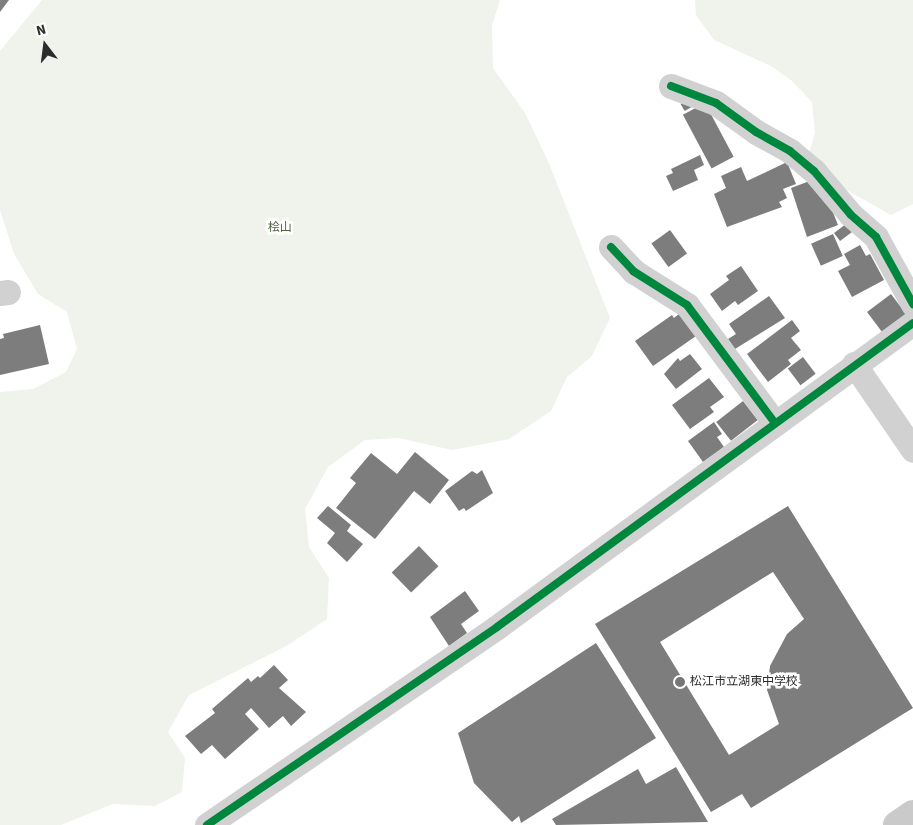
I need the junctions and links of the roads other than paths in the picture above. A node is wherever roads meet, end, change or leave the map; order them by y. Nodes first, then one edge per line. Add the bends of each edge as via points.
1 (671, 86) dead end
2 (611, 247) dead end
3 (913, 304) edge
4 (913, 323) edge
5 (854, 364) junction
6 (775, 423) junction
7 (913, 450) edge
8 (913, 814) edge
9 (206, 825) edge
10 (897, 825) edge

1 - 3 street via 716,103 756,132 790,150 814,171 851,215 876,237
2 - 6 street via 633,271 687,305
4 - 5 street
5 - 6 street
5 - 7 street
6 - 9 street via 497,627
8 - 10 street

